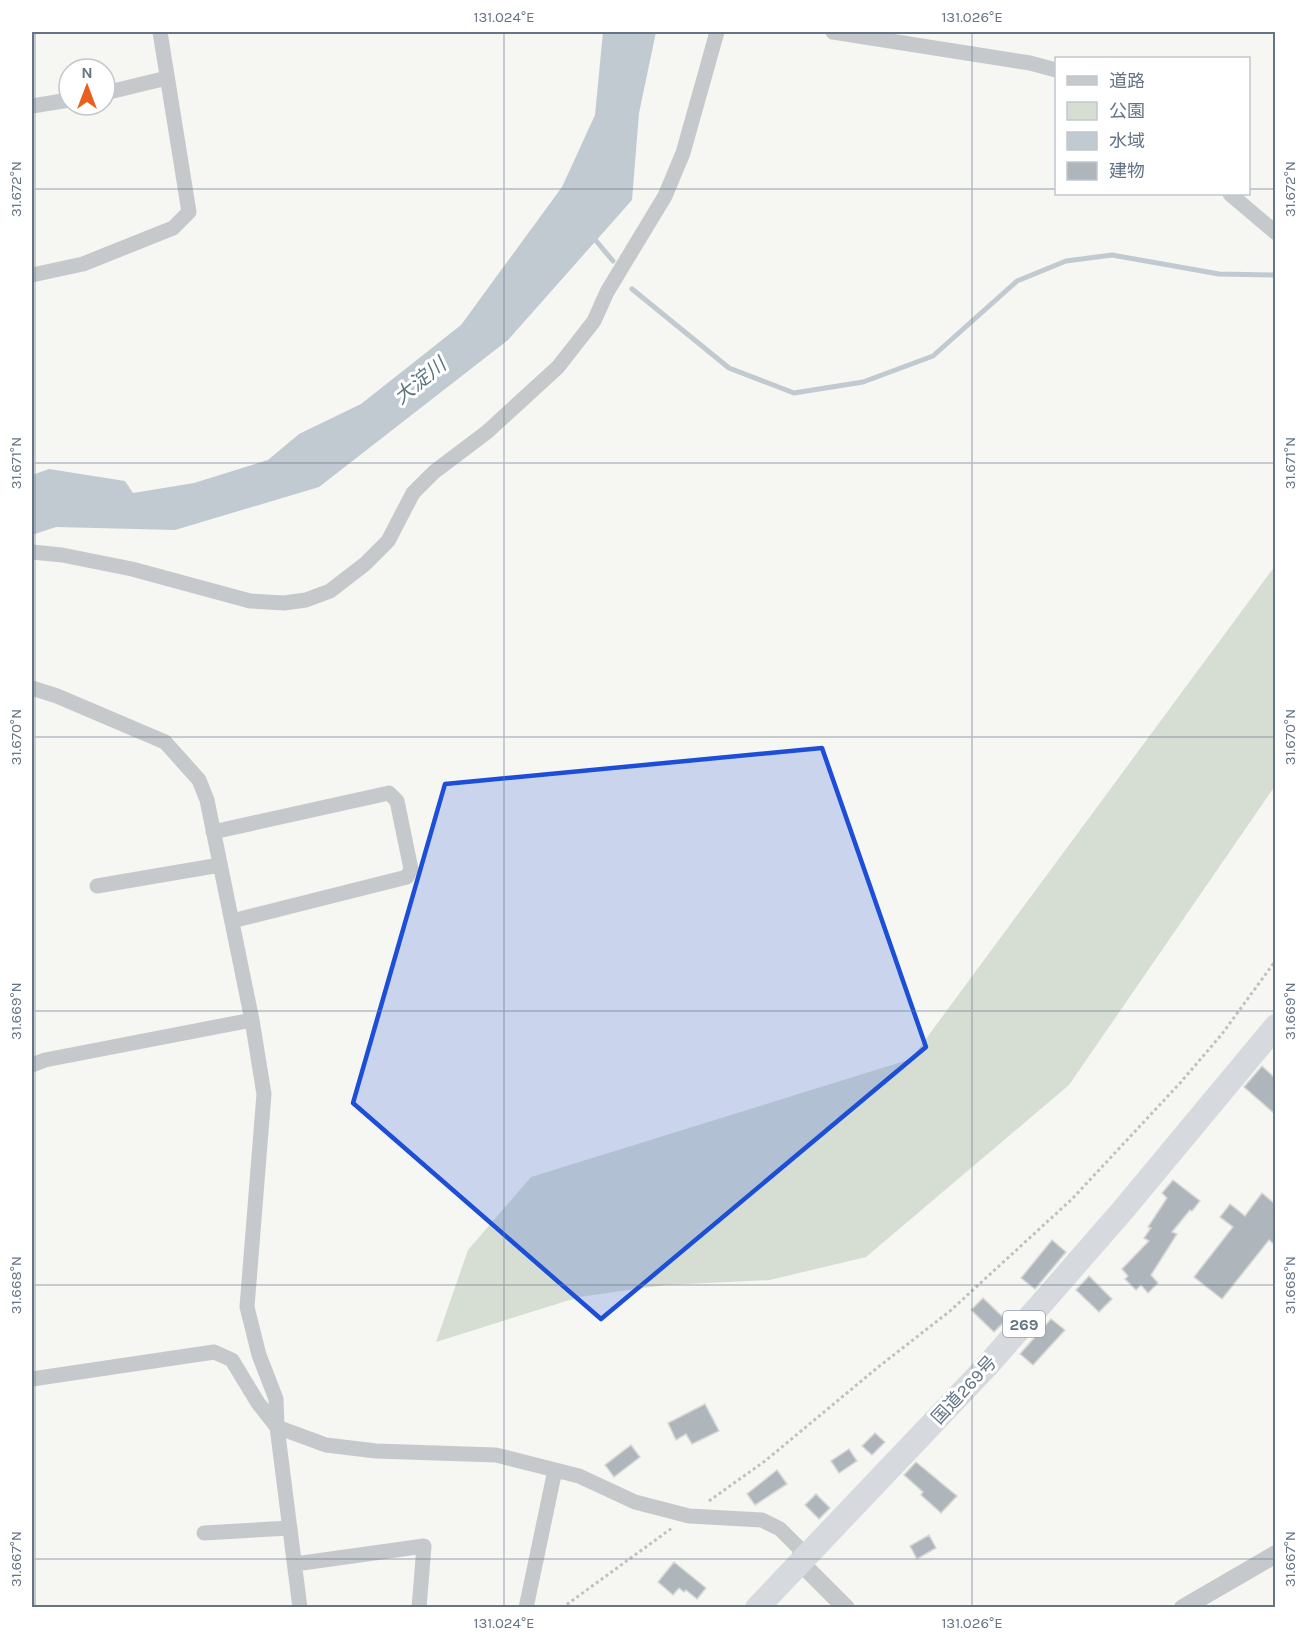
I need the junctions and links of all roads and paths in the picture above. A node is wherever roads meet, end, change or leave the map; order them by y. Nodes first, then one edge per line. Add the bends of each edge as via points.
1 (160, 32) edge
2 (717, 32) edge
3 (832, 32) edge
4 (1055, 70) edge
5 (167, 78) junction
6 (117, 90) edge
7 (57, 102) edge
8 (32, 106) edge
9 (1231, 195) edge
10 (1274, 231) edge
11 (32, 275) edge
12 (32, 552) edge
13 (32, 688) edge
14 (213, 832) junction
15 (220, 865) junction
16 (97, 886) dead end
17 (232, 921) junction
18 (1275, 960) edge
19 (252, 1020) junction
20 (1275, 1026) edge
21 (32, 1065) edge
22 (32, 1379) edge
23 (277, 1427) junction
24 (555, 1470) junction
25 (689, 1516) junction
26 (290, 1527) junction
27 (204, 1533) dead end
28 (1275, 1554) edge
29 (801, 1563) junction
30 (295, 1564) junction
31 (300, 1608) edge
32 (419, 1608) edge
33 (526, 1608) edge
34 (562, 1608) edge
35 (758, 1608) edge
36 (846, 1608) edge
37 (1183, 1608) edge

1 - 5 street
2 - 12 street via 683,153 665,196 607,292 594,321 558,367 413,493 388,541 330,591 284,603 250,600 132,569
3 - 4 street
5 - 6 street
5 - 11 street via 189,212 173,228 83,264
7 - 8 street
9 - 10 street
13 - 14 street via 165,742 199,780
14 - 15 street
14 - 17 street via 389,793 397,801 411,869 407,877
15 - 16 street
15 - 17 street
17 - 19 street
18 - 25 path via 1222,1034 1072,1199 950,1311 765,1461
19 - 21 street
19 - 23 street via 264,1094 247,1307 276,1399
20 - 29 highway, 国道269号 / 269 via 987,1366
22 - 23 street via 214,1352 232,1360
23 - 24 street via 326,1445 376,1451 496,1455
23 - 26 street
24 - 25 street via 579,1476 635,1502
24 - 33 street
25 - 29 street via 762,1520 780,1529 799,1548
25 - 34 path
26 - 27 street
26 - 30 street
28 - 37 street
29 - 35 highway, 国道269号 / 269
29 - 36 street
30 - 31 street
30 - 32 street via 424,1546

